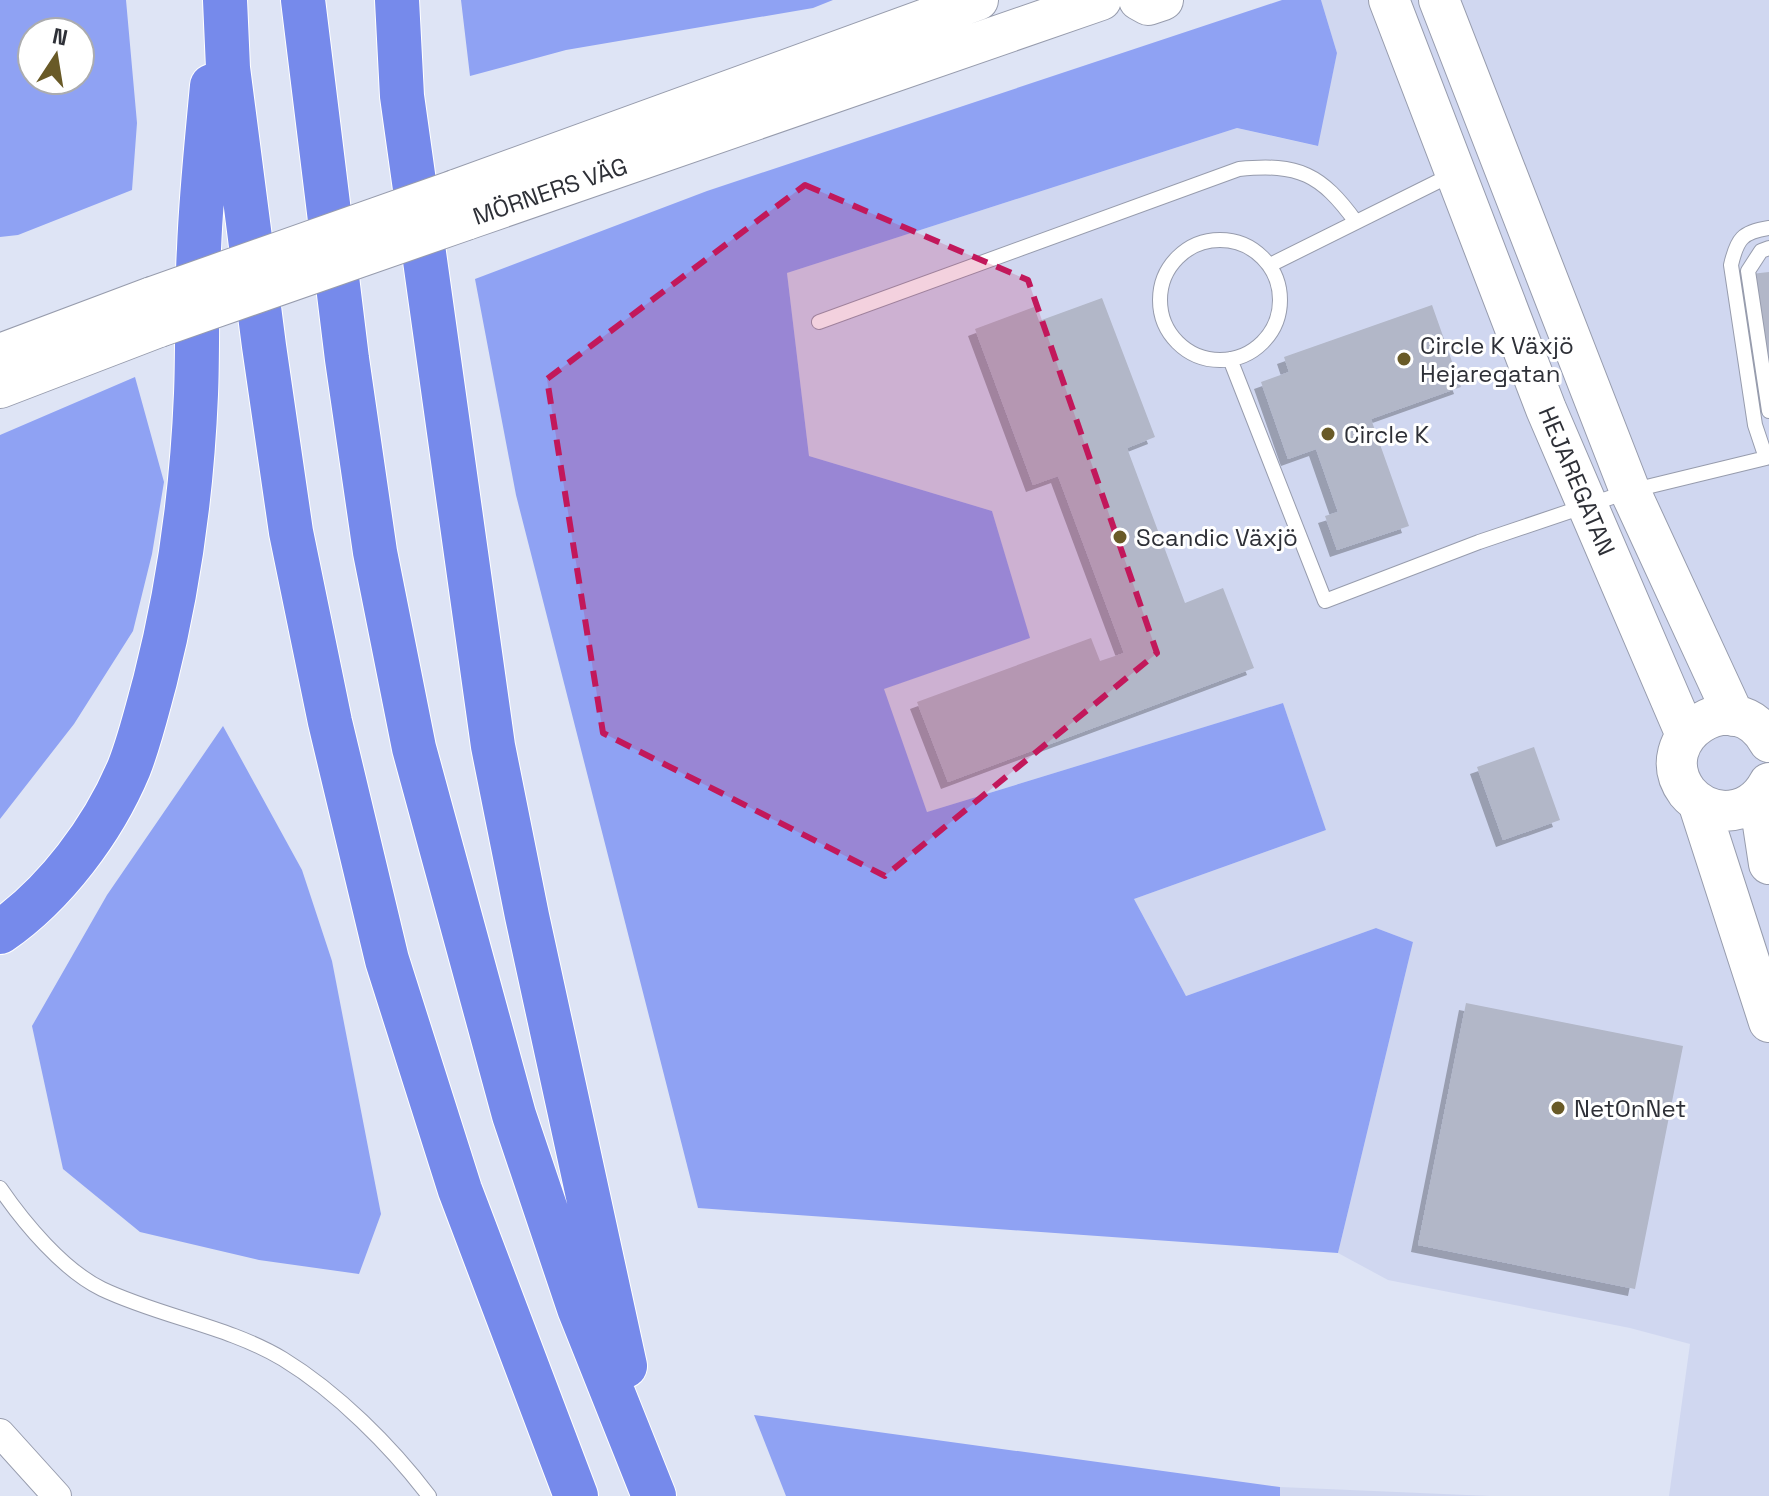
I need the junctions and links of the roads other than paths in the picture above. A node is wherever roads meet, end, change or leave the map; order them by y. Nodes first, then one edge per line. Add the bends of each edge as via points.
1 (219, 0) edge
2 (225, 0) edge
3 (303, 0) edge
4 (397, 0) edge
5 (978, 0) edge
6 (1101, 0) edge
7 (1139, 0) edge
8 (1163, 0) edge
9 (1371, 0) edge
10 (1439, 0) edge
11 (1462, 0) edge
12 (1394, 15) edge
13 (1492, 137) junction
14 (1455, 173) junction
15 (461, 205) junction
16 (1356, 222) junction
17 (1769, 228) edge
18 (1769, 248) edge
19 (1270, 265) junction
20 (156, 312) junction
21 (819, 322) dead end
22 (0, 354) edge
23 (1230, 359) junction
24 (0, 388) edge
25 (1769, 411) edge
26 (1630, 491) junction
27 (1587, 506) junction
28 (1756, 725) edge
29 (1686, 735) junction
30 (1764, 790) edge
31 (1698, 802) junction
32 (1769, 864) edge
33 (0, 932) edge
34 (1769, 1022) edge
35 (0, 1188) edge
36 (0, 1433) edge
37 (653, 1495) edge
38 (57, 1496) edge
39 (429, 1496) edge
40 (576, 1496) edge

1 - 33 highway via 199,249 192,450 168,630 129,769 89,842 28,913
2 - 40 highway via 228,68 291,532 330,722 387,960 460,1190
3 - 37 highway via 375,552 414,748 514,1115 579,1308
4 - 37 highway via 402,96 493,746
5 - 15 street, MÖRNERS VÄG
6 - 15 street, MÖRNERS VÄG
7 - 8 street via 1148,5
9 - 12 street
10 - 13 street, HEJAREGATAN
11 - 13 street via 1482,72
12 - 14 street, HEJAREGATAN
13 - 26 street, HEJAREGATAN
14 - 16 lane
14 - 27 street, HEJAREGATAN
15 - 20 street, MÖRNERS VÄG, bridge
16 - 19 lane
16 - 21 lane via 1337,196 1299,172 1271,166 1239,169
17 - 26 lane via 1751,230 1736,243 1731,265 1755,425 1766,458
18 - 25 lane via 1748,271
19 - 23 lane via 1280,294 1276,323 1258,347
19 - 23 lane via 1248,247 1221,240 1193,246 1165,277 1160,305 1169,332 1189,351
20 - 22 street, MÖRNERS VÄG
20 - 24 street, MÖRNERS VÄG
23 - 27 lane via 1325,601
26 - 27 lane
26 - 28 street, HEJAREGATAN
27 - 29 street, HEJAREGATAN
28 - 29 street via 1712,716
29 - 31 street via 1678,754 1679,775
30 - 31 street via 1748,805 1729,811
30 - 32 street
31 - 34 street
35 - 39 lane via 22,1221 100,1288 223,1331 283,1359 343,1404
36 - 38 street

